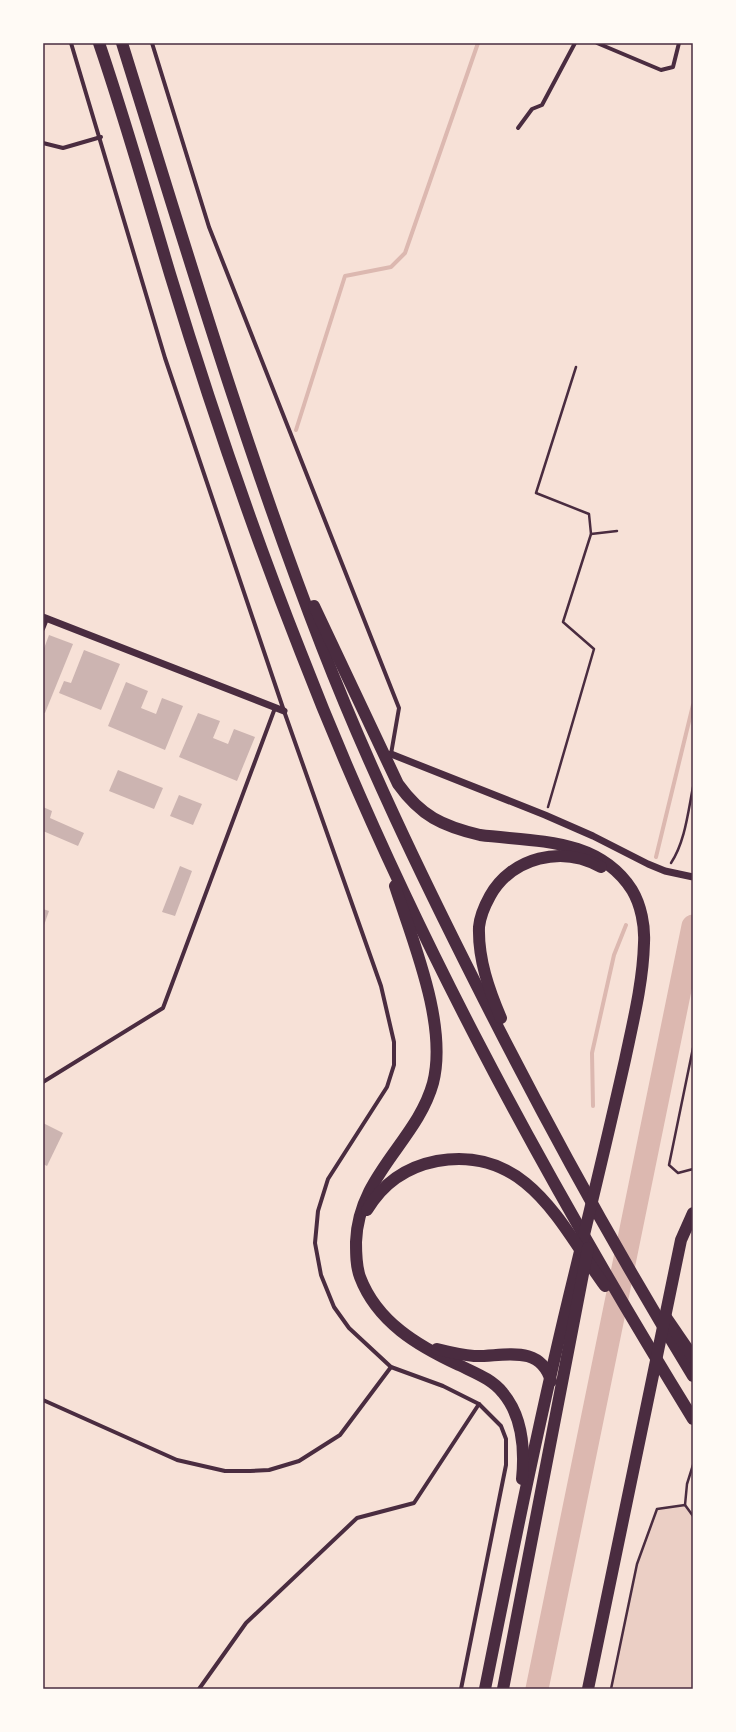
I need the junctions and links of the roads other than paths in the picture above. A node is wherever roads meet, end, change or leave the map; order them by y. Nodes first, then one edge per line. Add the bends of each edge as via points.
1 (72, 43) edge
2 (99, 43) edge
3 (122, 43) edge
4 (152, 43) edge
5 (575, 43) edge
6 (597, 43) edge
7 (679, 43) edge
8 (518, 128) dead end
9 (100, 137) junction
10 (43, 143) edge
11 (280, 534) junction
12 (45, 618) edge
13 (43, 629) edge
14 (274, 708) junction
15 (284, 711) junction
16 (391, 754) joint
17 (383, 847) junction
18 (693, 877) edge
19 (633, 892) junction
20 (43, 1082) edge
21 (536, 1103) junction
22 (608, 1135) junction
23 (693, 1213) edge
24 (356, 1238) junction
25 (613, 1241) junction
26 (644, 1339) junction
27 (417, 1343) junction
28 (693, 1356) edge
29 (391, 1367) junction
30 (693, 1376) edge
31 (550, 1377) junction
32 (43, 1400) edge
33 (479, 1404) junction
34 (693, 1419) edge
35 (516, 1534) junction
36 (533, 1537) junction
37 (199, 1689) edge
38 (460, 1689) edge
39 (485, 1689) edge
40 (503, 1689) edge
41 (588, 1689) edge

1 - 9 street
2 - 17 highway via 193,346 258,537 302,657
3 - 11 highway via 218,354
4 - 16 street via 208,227 399,708
5 - 8 street via 542,105 532,109
6 - 7 street via 661,70 673,67
9 - 10 street via 64,148
9 - 15 street via 165,358
11 - 19 highway via 398,784 418,808 440,822 467,832 562,844 590,853 614,869
11 - 21 highway via 322,649 375,773 433,900
12 - 13 street
12 - 14 street
14 - 15 street
14 - 20 street via 163,1008
15 - 29 street via 381,986 394,1042 394,1065 387,1087 328,1179 318,1211 315,1243 321,1275 334,1307 349,1328
16 - 18 street via 545,815 665,871
17 - 24 highway via 423,977 434,1019 437,1052 433,1084 415,1120 371,1188 362,1209
17 - 26 highway via 498,1079
19 - 21 highway via 596,865 574,858 555,856 535,859 514,870 498,884 486,902 479,926 486,979
19 - 22 highway via 643,923 642,968
21 - 25 highway
22 - 31 highway
22 - 36 highway
23 - 41 highway via 681,1240 676,1262
24 - 26 highway via 371,1204 382,1189 404,1171 443,1160 474,1161 493,1165 509,1172 535,1190 555,1213
24 - 27 highway via 360,1276 374,1302 400,1332
25 - 28 highway
25 - 30 highway
26 - 34 highway
27 - 31 highway via 461,1355 522,1354 536,1361
27 - 35 highway via 486,1377 504,1393 514,1410 521,1428 523,1450
29 - 32 street via 340,1435 299,1461 269,1470 250,1472 225,1471 178,1460
29 - 33 street via 443,1386
31 - 35 highway
31 - 36 highway via 554,1397
33 - 37 street via 414,1503 357,1518 246,1623
33 - 38 street via 501,1426 506,1439 506,1466
35 - 39 highway
36 - 40 highway

